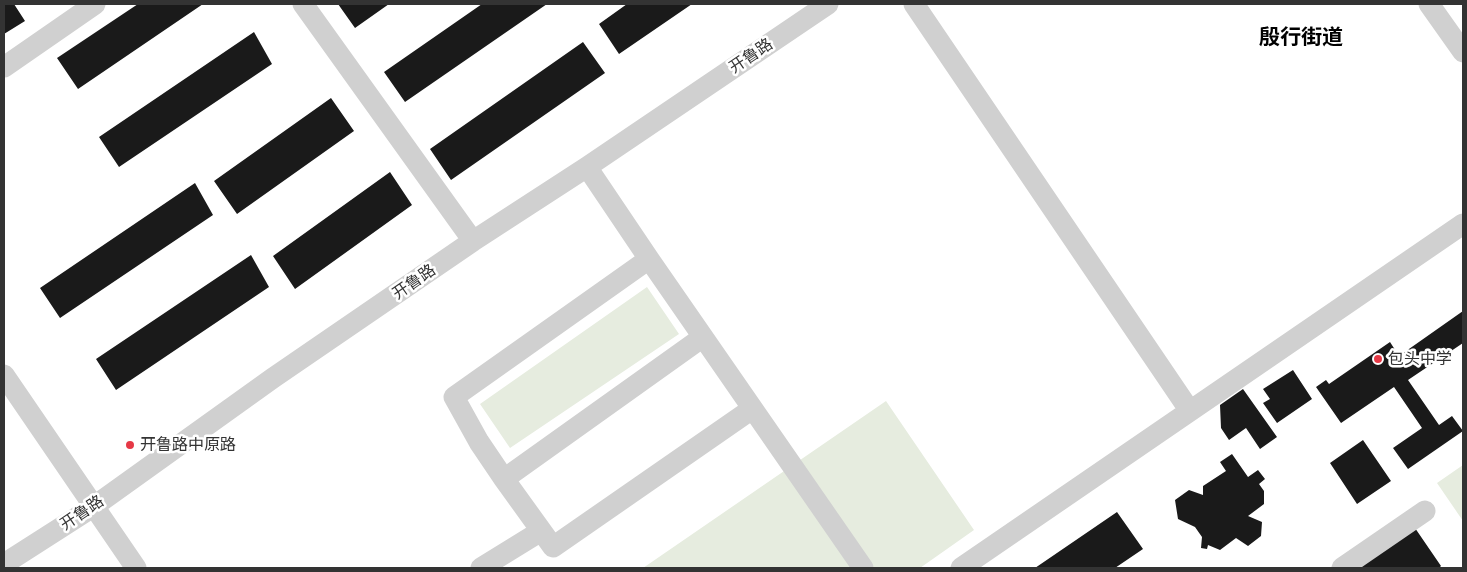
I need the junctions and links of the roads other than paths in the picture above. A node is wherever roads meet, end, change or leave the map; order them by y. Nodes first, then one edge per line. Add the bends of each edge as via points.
1 (95, 4) edge
2 (303, 4) edge
3 (828, 4) edge
4 (914, 4) edge
5 (1429, 4) edge
6 (1463, 52) edge
7 (4, 67) edge
8 (587, 167) junction
9 (1463, 224) edge
10 (473, 241) junction
11 (648, 259) junction
12 (703, 337) junction
13 (4, 375) edge
14 (752, 409) junction
15 (1190, 412) junction
16 (504, 480) junction
17 (93, 506) junction
18 (1425, 511) dead end
19 (541, 531) junction
20 (4, 564) edge
21 (136, 568) edge
22 (481, 568) edge
23 (863, 568) edge
24 (961, 568) edge
25 (1342, 568) edge

1 - 7 street
2 - 10 street
3 - 8 street, 开鲁路
4 - 15 street
5 - 6 street
8 - 10 street, 开鲁路
8 - 11 street
9 - 15 street
10 - 17 street, 开鲁路
11 - 12 street
11 - 16 street via 454,397
12 - 14 street
12 - 16 street
13 - 17 street
14 - 19 street via 553,547
14 - 23 street
15 - 24 street
16 - 19 street
17 - 20 street, 开鲁路
17 - 21 street
18 - 25 street
19 - 22 street

